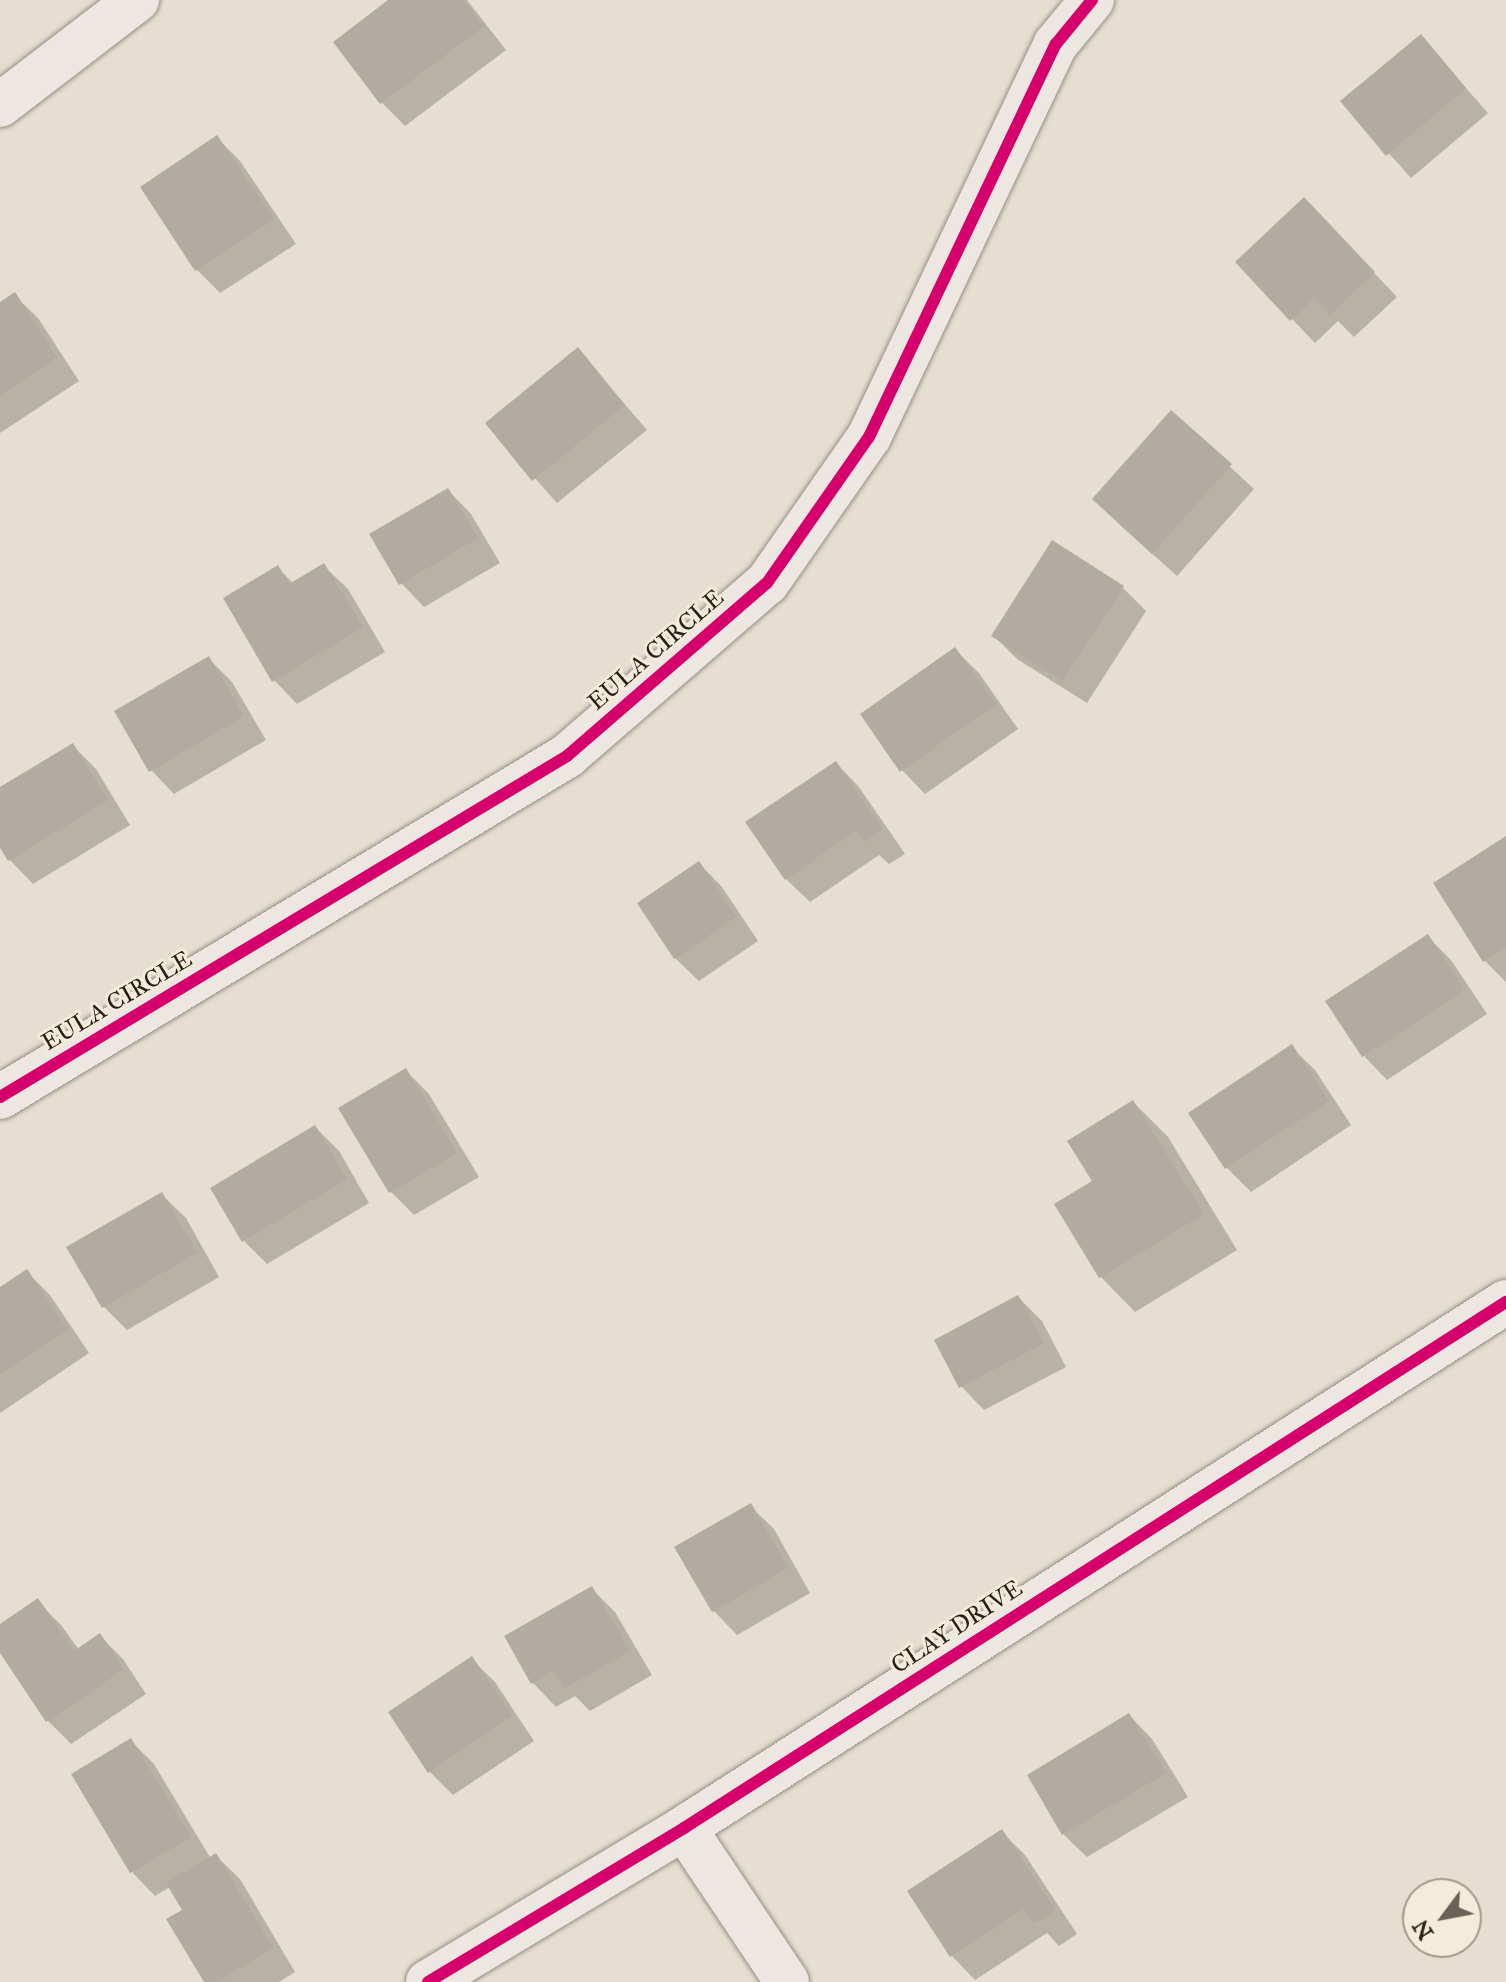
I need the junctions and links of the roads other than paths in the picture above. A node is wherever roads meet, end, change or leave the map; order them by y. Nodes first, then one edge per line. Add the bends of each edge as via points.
1 (137, 0) edge
2 (1092, 0) edge
3 (0, 105) edge
4 (0, 1097) edge
5 (1506, 1302) edge
6 (684, 1828) junction
7 (428, 1982) edge
8 (787, 1982) edge

1 - 3 street
2 - 4 street, EULA CIRCLE via 1056,44 869,437 767,583 567,756
5 - 6 street, CLAY DRIVE
6 - 7 street, CLAY DRIVE
6 - 8 street

